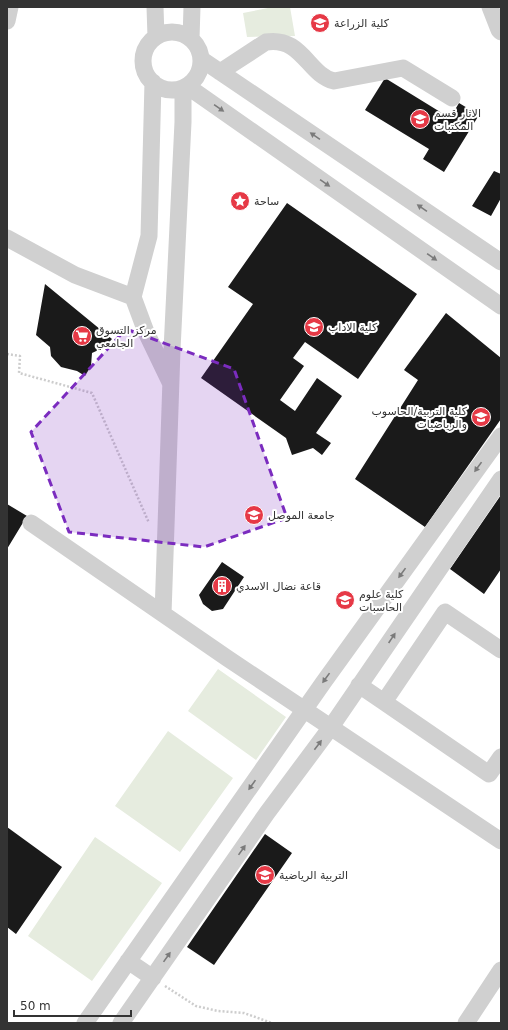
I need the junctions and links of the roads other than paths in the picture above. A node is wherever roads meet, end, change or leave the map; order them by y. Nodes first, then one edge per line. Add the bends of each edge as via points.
1 (10, 7) edge
2 (155, 7) edge
3 (192, 7) edge
4 (490, 7) edge
5 (7, 21) edge
6 (501, 32) edge
7 (156, 36) junction
8 (191, 39) junction
9 (201, 59) junction
10 (220, 72) junction
11 (152, 82) junction
12 (185, 87) junction
13 (452, 98) dead end
14 (7, 238) edge
15 (501, 262) edge
16 (133, 297) junction
17 (501, 306) edge
18 (171, 384) junction
19 (501, 436) edge
20 (501, 479) edge
21 (32, 523) dead end
22 (163, 614) junction
23 (501, 650) edge
24 (359, 685) junction
25 (384, 702) junction
26 (305, 709) junction
27 (331, 727) junction
28 (501, 757) edge
29 (501, 841) edge
30 (128, 961) junction
31 (501, 970) edge
32 (153, 978) junction
33 (85, 1023) edge
34 (121, 1023) edge
35 (466, 1023) edge

1 - 5 lane
2 - 7 lane
3 - 8 lane
4 - 6 lane
7 - 8 lane via 174,32
7 - 11 lane via 146,50 144,58 147,75
8 - 9 lane via 200,52
9 - 10 lane
9 - 12 lane via 198,74
10 - 13 lane via 266,42 274,40 286,43 298,51 327,79 334,81 403,68
15 -> 10 lane
11 - 12 lane via 164,88
11 - 16 lane via 149,236
12 -> 17 lane
12 - 18 lane
14 - 16 lane via 75,275
16 - 18 lane via 146,332
18 - 22 lane
19 -> 26 lane
24 -> 20 lane
21 - 22 lane
22 - 26 lane
23 - 25 lane via 445,612
24 - 25 lane
24 - 27 lane
25 - 28 lane via 489,774
26 - 27 lane
26 -> 30 lane
27 - 29 lane
32 -> 27 lane via 267,813
30 - 32 lane
30 - 33 lane
31 - 35 lane
32 - 34 lane

